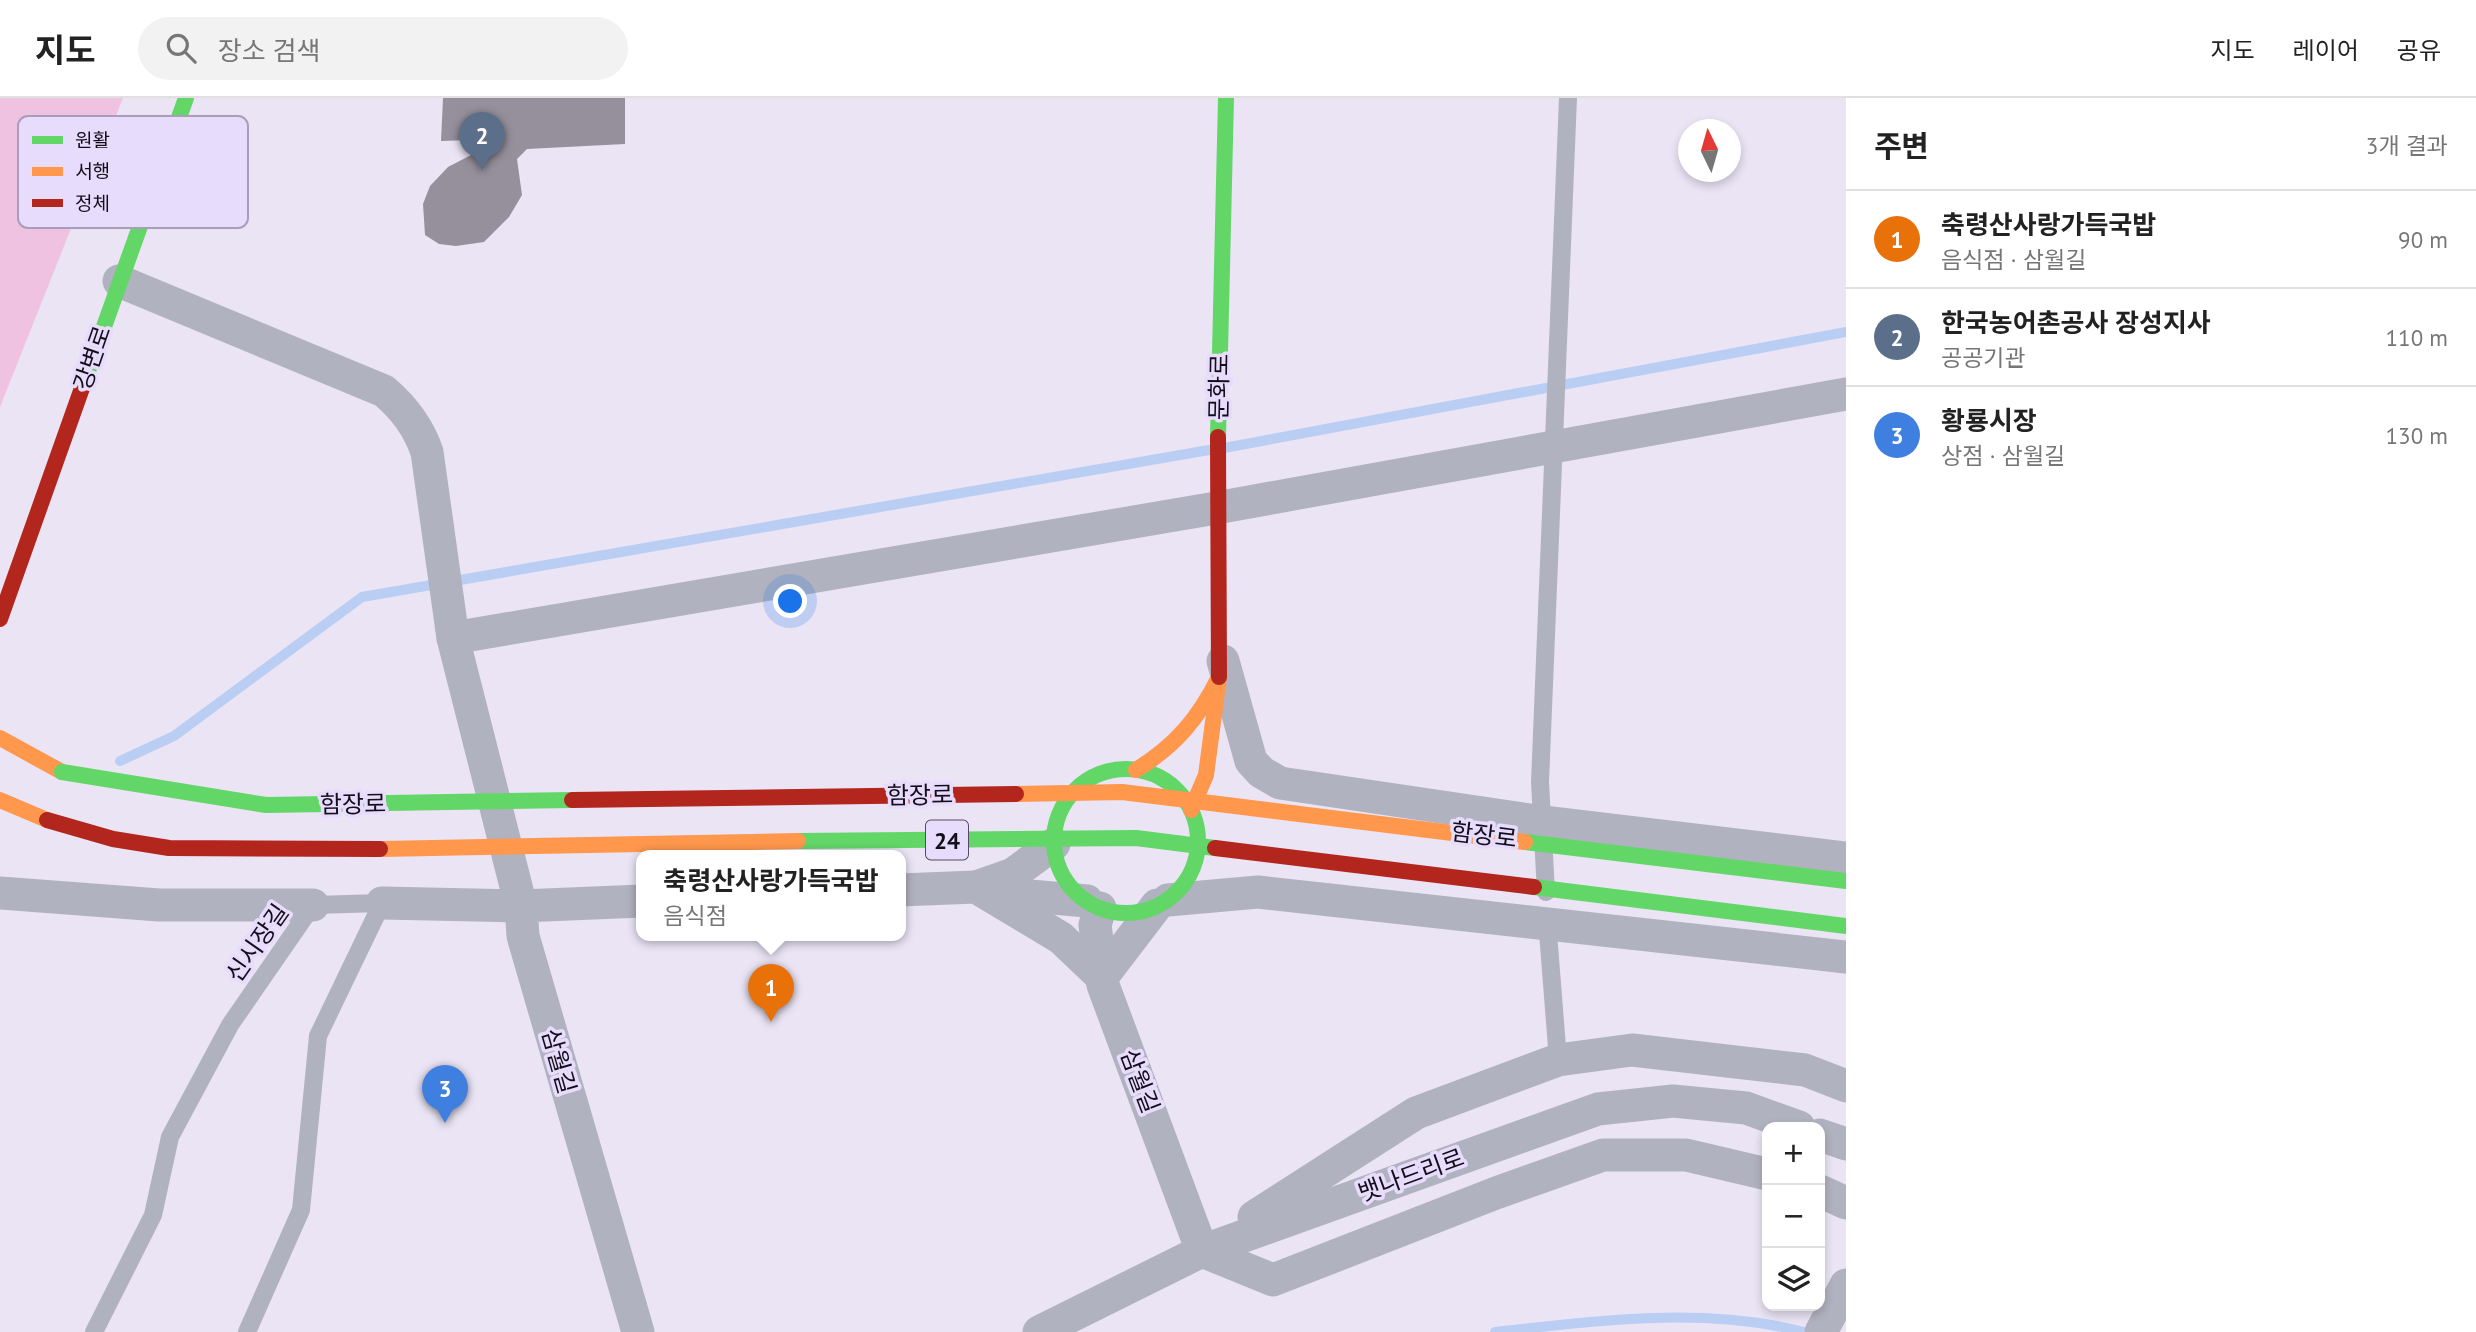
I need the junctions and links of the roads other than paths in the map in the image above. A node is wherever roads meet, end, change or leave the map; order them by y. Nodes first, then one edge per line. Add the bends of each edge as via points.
1 (186, 98) edge
2 (1226, 98) edge
3 (1568, 98) edge
4 (179, 116) edge
5 (138, 228) edge
6 (119, 281) junction
7 (1846, 394) edge
8 (1553, 438) junction
9 (1217, 501) junction
10 (0, 619) edge
11 (453, 635) junction
12 (1218, 642) junction
13 (1219, 677) junction
14 (0, 738) edge
15 (1136, 770) junction
16 (1087, 781) junction
17 (1280, 783) junction
18 (491, 790) junction
19 (0, 800) edge
20 (1191, 810) junction
21 (1543, 822) junction
22 (1054, 844) junction
23 (1846, 858) edge
24 (1846, 881) edge
25 (976, 887) junction
26 (906, 890) edge
27 (0, 893) edge
28 (636, 901) edge
29 (382, 903) junction
30 (1162, 903) junction
31 (1093, 904) junction
32 (313, 905) junction
33 (521, 905) junction
34 (1547, 924) junction
35 (1846, 926) edge
36 (1846, 957) edge
37 (1102, 977) junction
38 (1558, 1060) junction
39 (1846, 1086) edge
40 (1785, 1122) edge
41 (1825, 1137) edge
42 (1846, 1144) edge
43 (1762, 1173) edge
44 (1825, 1193) edge
45 (1846, 1203) edge
46 (1202, 1251) junction
47 (1842, 1293) edge
48 (94, 1332) edge
49 (247, 1332) edge
50 (638, 1332) edge
51 (1039, 1332) edge
52 (1821, 1332) edge

1 - 4 main road, 강변로
2 - 9 main road, 문화로
3 - 8 lane
5 - 6 main road, 강변로
6 - 10 main road, 강변로
6 - 11 street, 삼월길 via 384,391 404,408 427,452
7 - 8 street
8 - 9 street
8 - 21 lane via 1540,782
9 - 11 street
9 - 12 main road, 문화로
11 - 18 street, 삼월길
12 - 13 main road, 문화로
12 - 17 street via 1251,761
13 - 15 main road via 1204,710 1186,733
13 - 20 main road, 문화로 via 1206,775
14 - 24 main road, 함장로 / 24, bridge via 62,772 267,805 1122,792
15 - 16 main road via 1102,772
15 - 20 main road via 1169,783
16 - 18 street
16 - 22 main road via 1063,804
17 - 20 street
17 - 21 street
18 - 33 street, 삼월길
19 - 35 main road, 함장로 / 24, bridge via 47,820 113,839 169,848 287,851 1136,838
20 - 30 main road via 1199,842 1195,864 1184,885
21 - 23 street
21 - 34 lane
22 - 25 street via 1013,874
22 - 31 main road via 1062,876
25 - 26 street
25 - 31 street
25 - 37 street via 1061,938
27 - 32 street via 159,905
28 - 33 street
29 - 32 lane, 신시장길
29 - 33 street
29 - 49 lane via 318,1036 302,1210
30 - 31 main road via 1124,913
30 - 34 street via 1258,892
30 - 37 street
31 - 37 street, 삼월길
32 - 48 lane, 신시장길 via 230,1025 170,1137 153,1215
33 - 50 street, 삼월길 via 523,936
34 - 36 street
34 - 38 lane
37 - 46 street, 삼월길
38 - 39 street via 1632,1049 1805,1070
38 - 46 street via 1416,1113
40 - 46 street, 뱃나드리로 via 1746,1108 1674,1101 1598,1109
41 - 42 street
43 - 46 street via 1686,1155 1603,1155 1273,1280
44 - 45 street
46 - 51 street, 뱃나드리로
47 - 52 street

